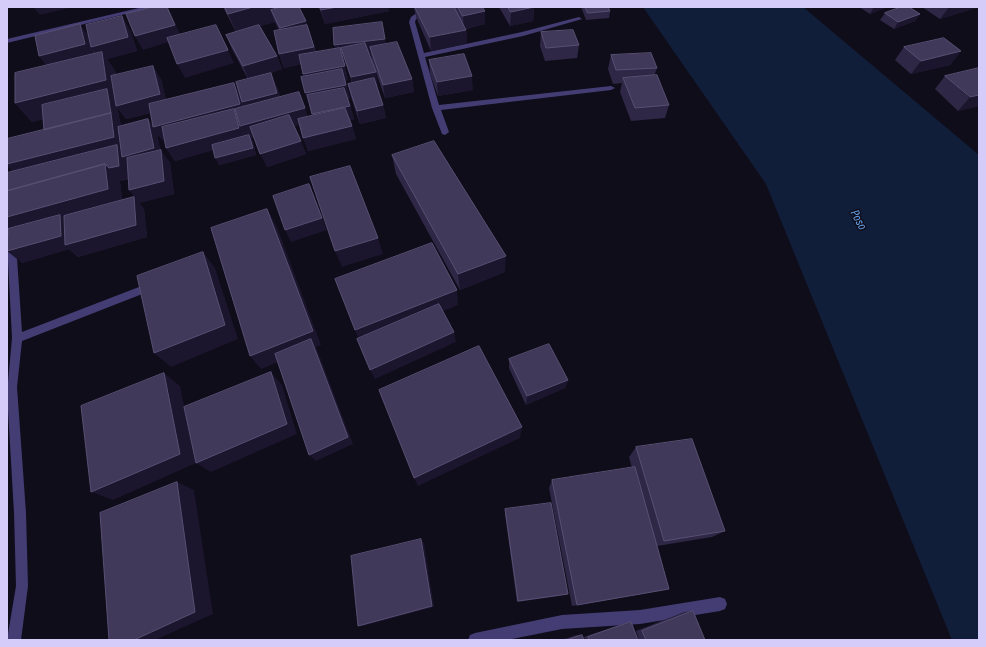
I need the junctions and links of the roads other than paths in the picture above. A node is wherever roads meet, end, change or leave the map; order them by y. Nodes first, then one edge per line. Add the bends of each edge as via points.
1 (151, 7) edge
2 (429, 7) edge
3 (579, 19) dead end
4 (7, 41) edge
5 (421, 56) junction
6 (611, 88) dead end
7 (436, 108) junction
8 (445, 132) dead end
9 (10, 230) edge
10 (158, 284) edge
11 (17, 338) junction
12 (720, 604) dead end
13 (14, 640) edge
14 (475, 640) edge

1 - 4 street
2 - 5 street via 413,18 412,22
3 - 5 street
5 - 7 street
6 - 7 street
7 - 8 street
9 - 11 street
10 - 11 street
11 - 13 street via 12,388 22,586
12 - 14 street via 640,617 562,622

